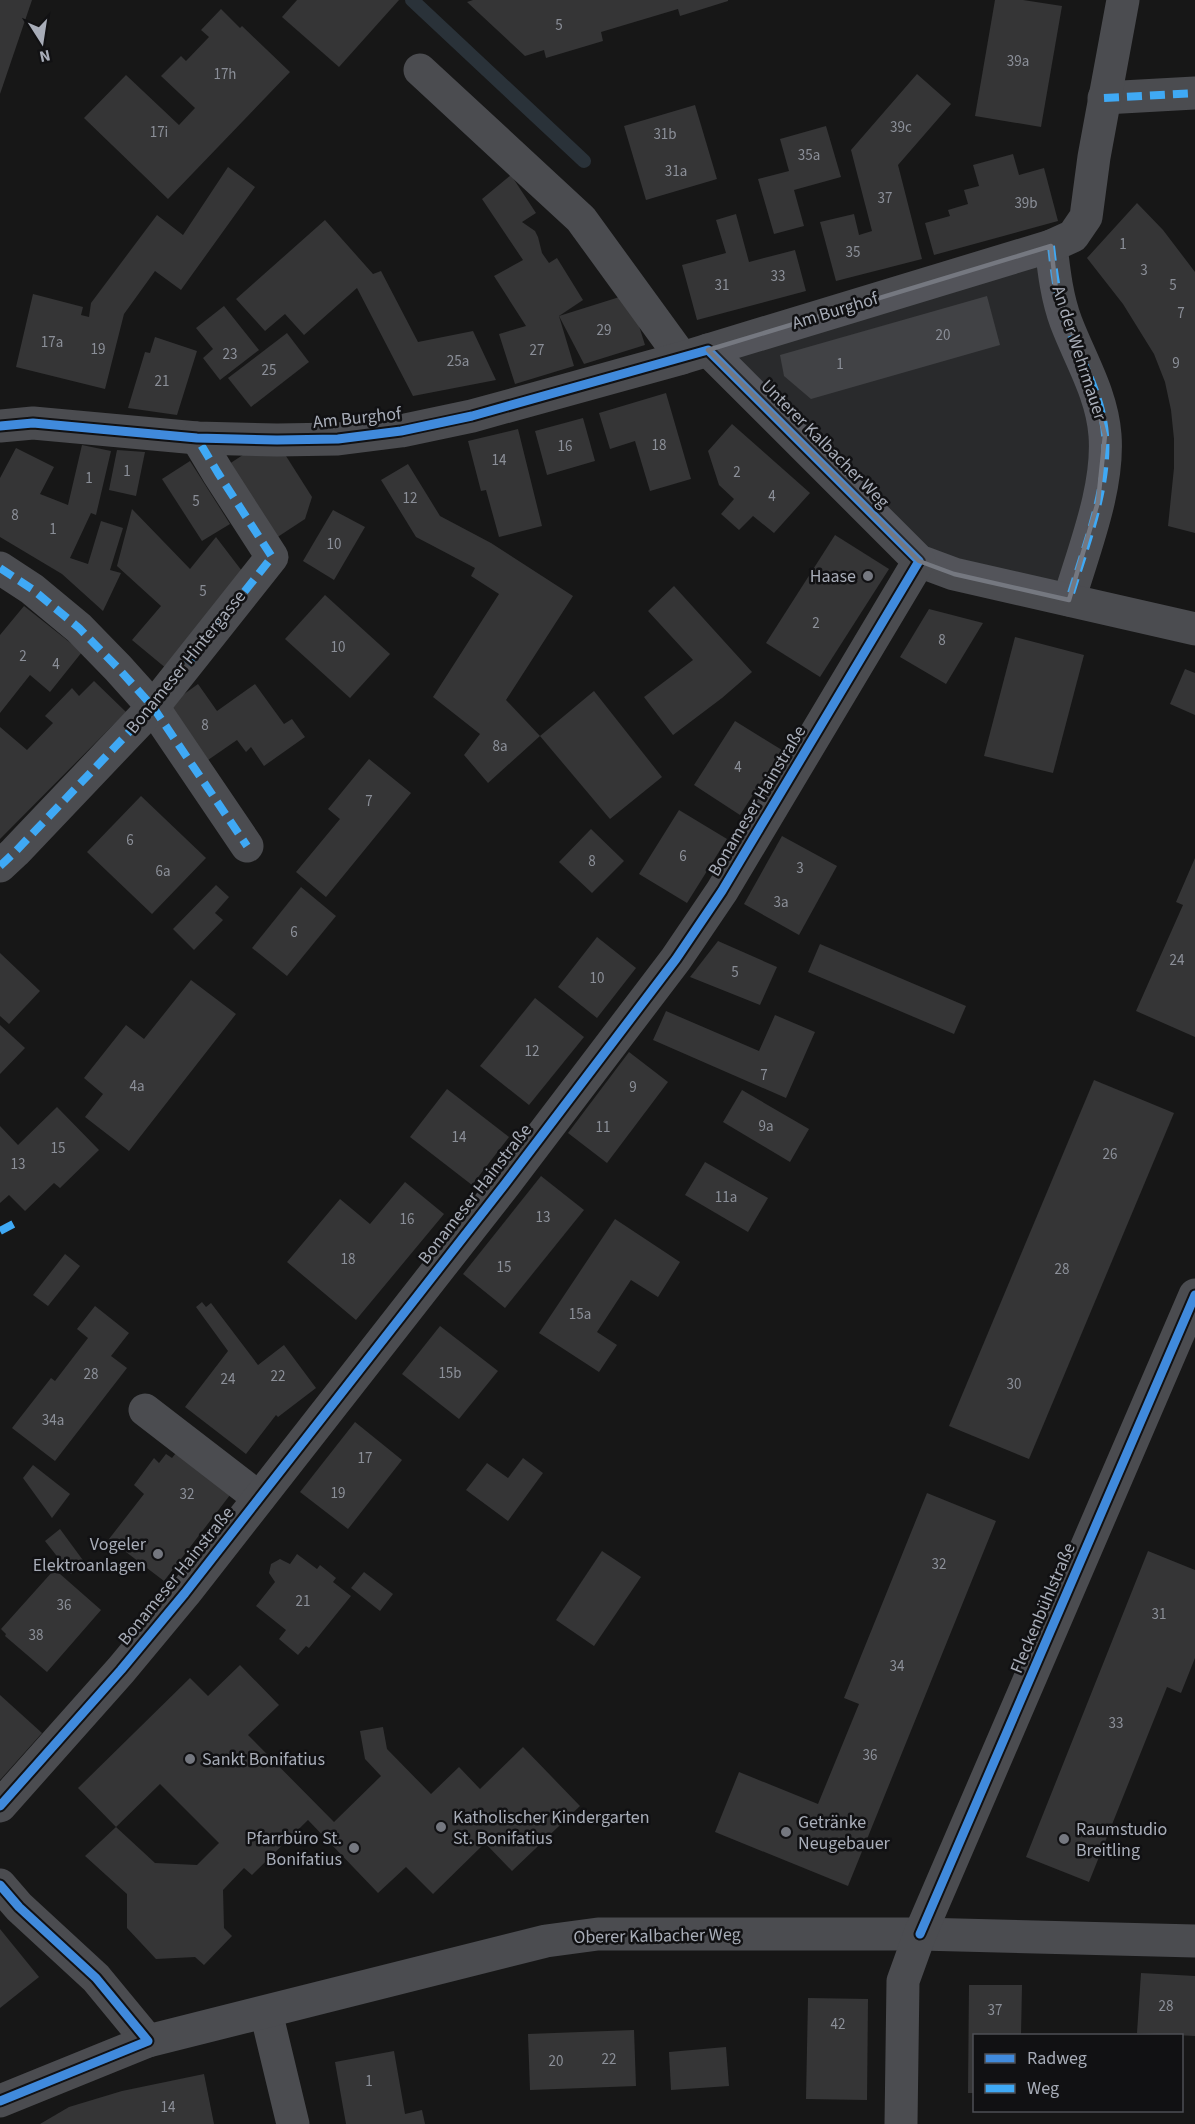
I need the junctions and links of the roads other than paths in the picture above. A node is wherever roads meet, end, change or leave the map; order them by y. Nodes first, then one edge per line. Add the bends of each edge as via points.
1 (1123, 0) edge
2 (420, 70) dead end
3 (1195, 93) edge
4 (1104, 98) junction
5 (1051, 246) junction
6 (695, 354) junction
7 (0, 426) edge
8 (197, 438) junction
9 (919, 561) junction
10 (0, 568) edge
11 (1069, 600) junction
12 (1195, 629) edge
13 (153, 707) junction
14 (247, 846) dead end
15 (0, 866) edge
16 (1195, 1295) edge
17 (145, 1410) dead end
18 (260, 1498) junction
19 (0, 1806) edge
20 (0, 1885) edge
21 (920, 1934) junction
22 (1195, 1941) edge
23 (266, 2012) junction
24 (148, 2041) junction
25 (0, 2101) edge
26 (293, 2124) edge
27 (901, 2124) edge

1 - 4 street, Am Burghof
2 - 6 street, Unterer Kalbacher Weg via 581,219
3 - 4 street
4 - 5 street, Am Burghof via 1086,217 1073,236
5 - 6 street, Am Burghof
5 - 11 street, An der Wehrmauer via 1056,290 1089,375 1105,435 1098,502
6 - 8 street, Am Burghof via 472,416 401,431 339,439
6 - 9 street, Unterer Kalbacher Weg
7 - 8 street, Am Burghof via 33,423
8 - 13 street, Bonameser Hintergasse via 272,557
9 - 11 street, Unterer Kalbacher Weg via 954,574
9 - 18 street, Bonameser Hainstraße via 722,891 676,959
10 - 13 street via 79,628
11 - 12 street, Unterer Kalbacher Weg
13 - 14 street
13 - 15 street, Bonameser Hintergasse
16 - 21 street, Fleckenbühlstraße
17 - 18 street
18 - 19 street, Bonameser Hainstraße via 121,1670
20 - 24 street via 96,1978
21 - 22 street, Oberer Kalbacher Weg
21 - 23 street, Oberer Kalbacher Weg via 598,1934 546,1941
21 - 27 street, Fleckenbühlstraße via 903,1981
23 - 24 street, Oberer Kalbacher Weg
23 - 26 street
24 - 25 street, Oberer Kalbacher Weg

